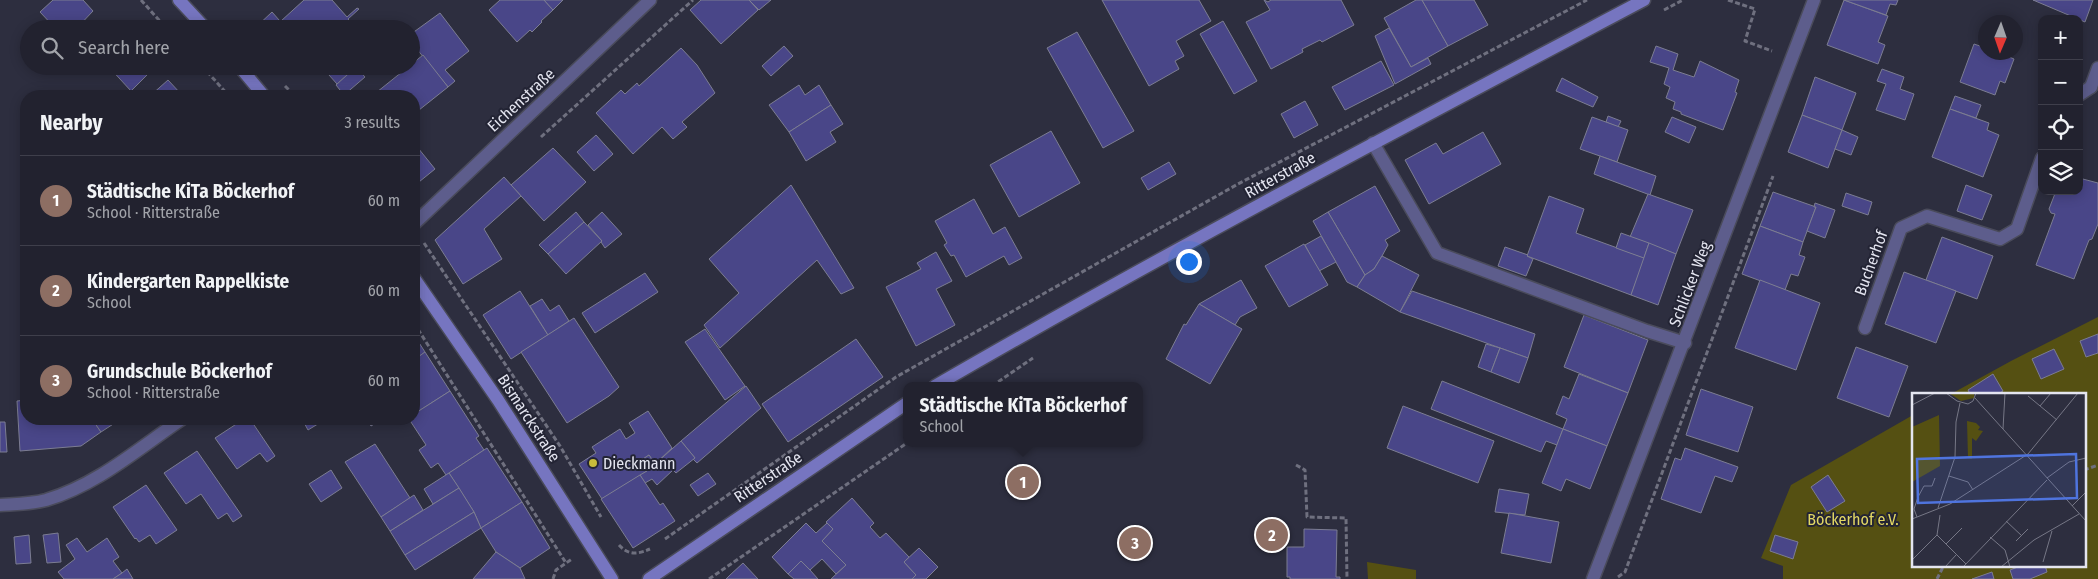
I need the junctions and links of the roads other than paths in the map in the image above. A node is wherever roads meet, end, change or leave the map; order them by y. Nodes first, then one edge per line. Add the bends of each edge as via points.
1 (179, 0) edge
2 (650, 0) edge
3 (1644, 0) edge
4 (1814, 0) edge
5 (198, 20) edge
6 (2098, 68) edge
7 (246, 75) edge
8 (259, 90) edge
9 (2083, 92) edge
10 (1373, 143) junction
11 (2038, 169) edge
12 (420, 226) edge
13 (420, 287) edge
14 (1865, 328) dead end
15 (1685, 342) junction
16 (942, 382) edge
17 (903, 406) edge
18 (173, 425) edge
19 (0, 505) edge
20 (612, 579) edge
21 (649, 579) edge
22 (1593, 579) edge

1 - 5 main road
2 - 12 street, Eichenstraße
3 - 10 main road, Ritterstraße
4 - 15 street, Schlicker Weg
6 - 9 street via 2091,86
7 - 8 main road
10 - 15 street via 1437,253
10 - 16 main road, Ritterstraße via 1048,320
11 - 14 street, Bucherhof via 2017,229 2000,239 1926,216 1901,228
13 - 20 main road, Bismarckstraße via 498,400
15 - 22 street, Schlicker Weg
17 - 21 main road, Ritterstraße
18 - 19 street via 92,481 46,500

